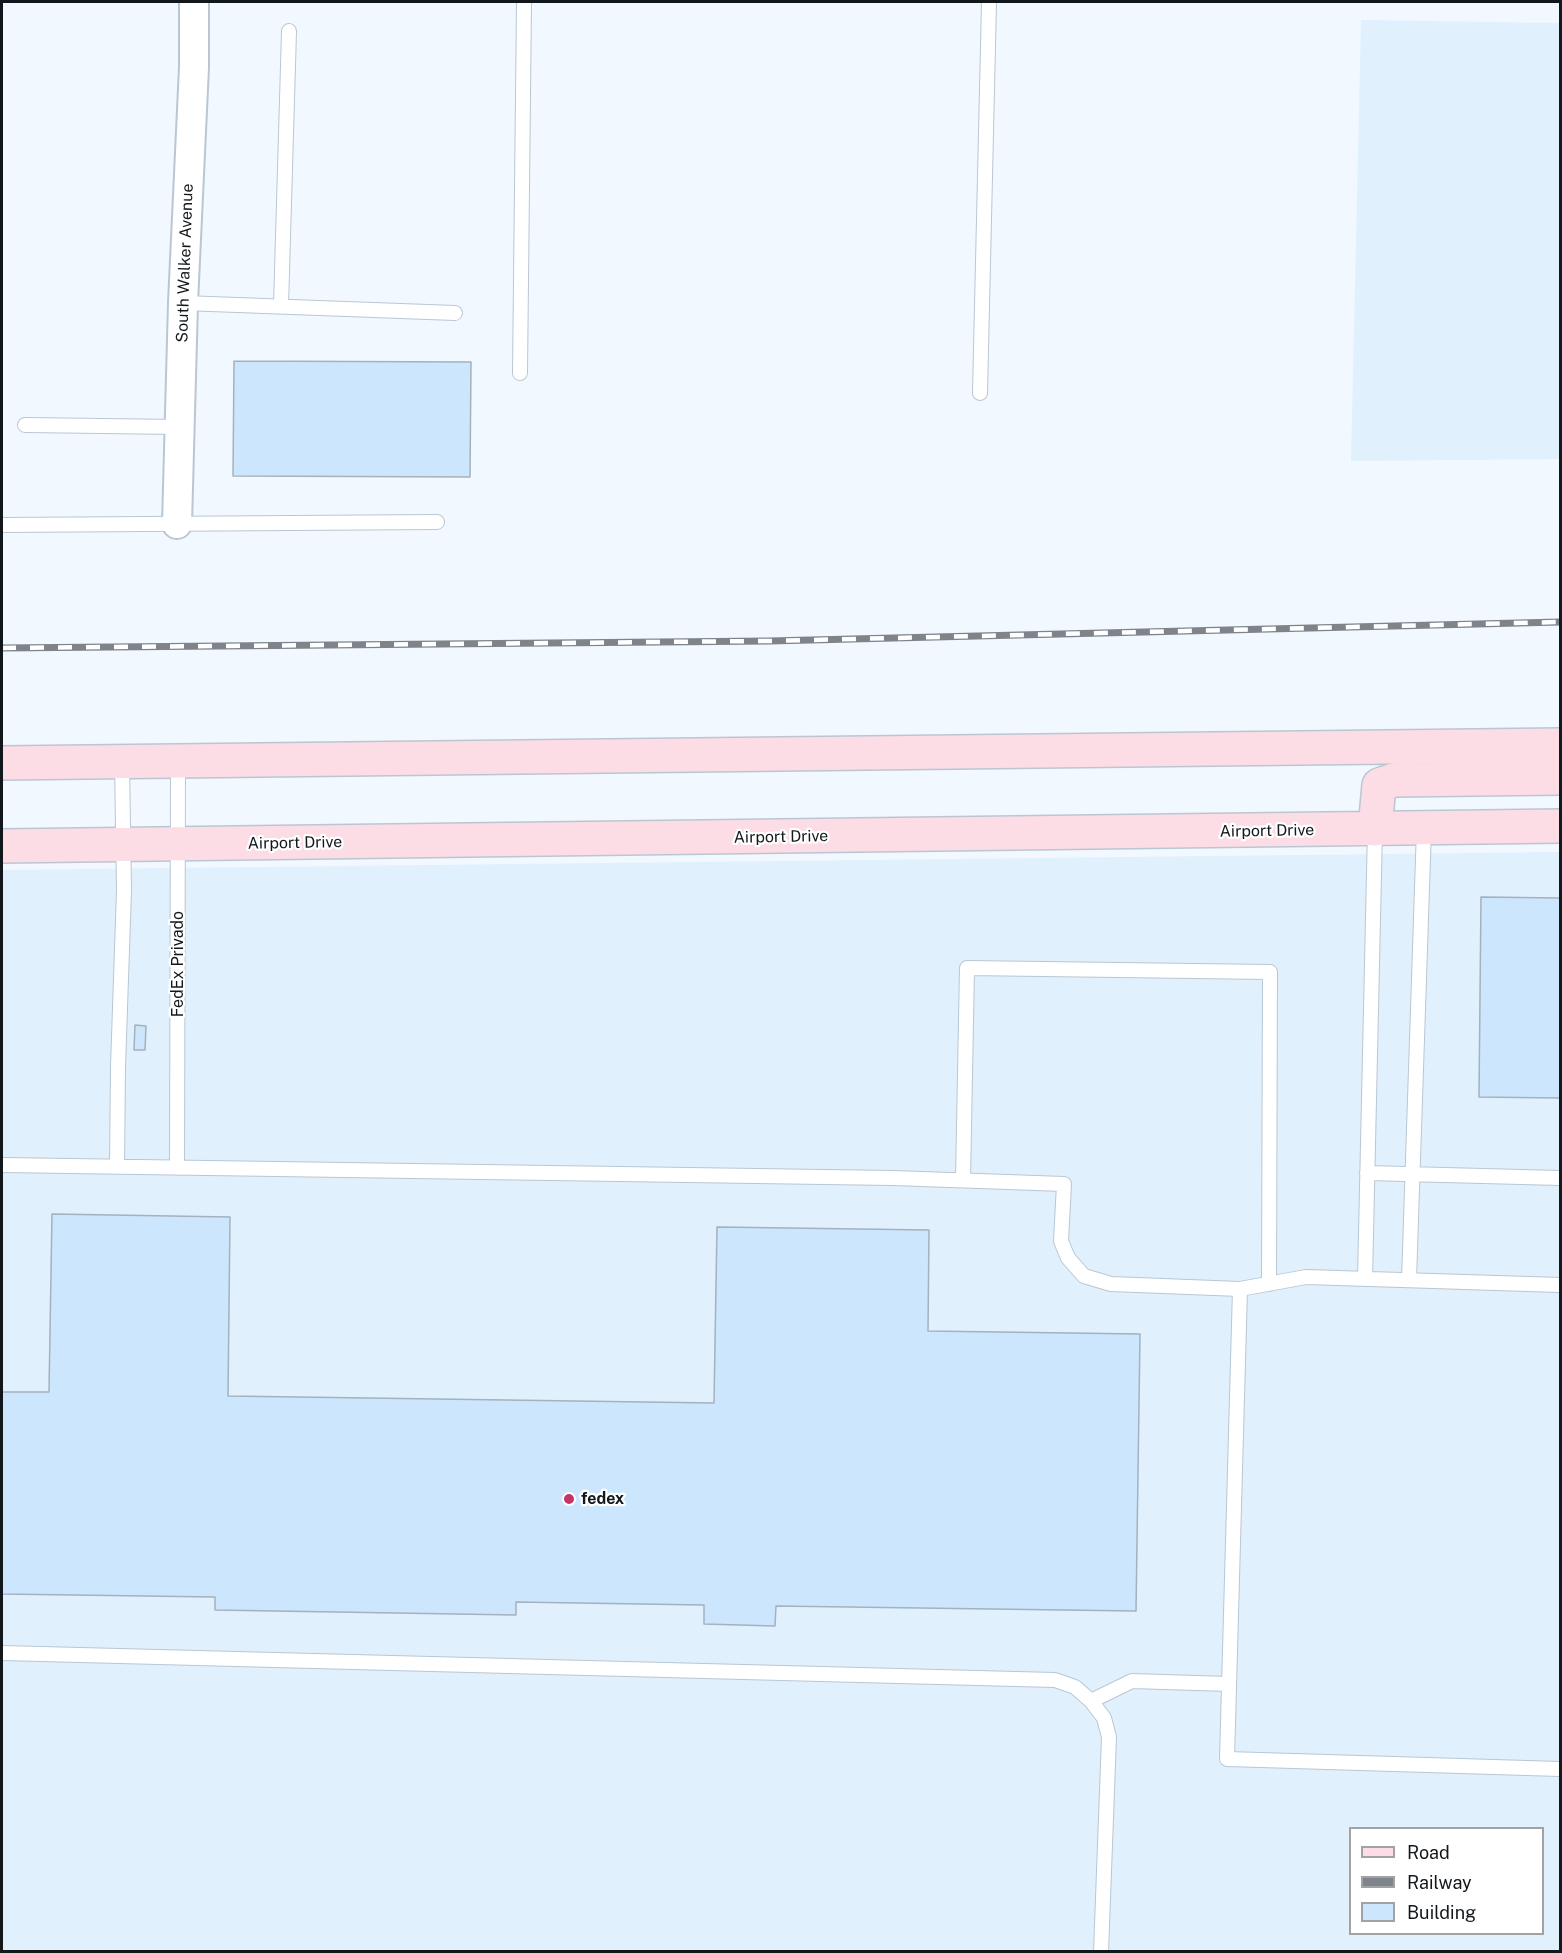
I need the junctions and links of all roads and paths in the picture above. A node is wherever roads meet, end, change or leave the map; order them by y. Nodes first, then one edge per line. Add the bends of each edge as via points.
1 (194, 2) edge
2 (524, 2) edge
3 (989, 2) edge
4 (290, 32) dead end
5 (183, 303) junction
6 (281, 306) junction
7 (455, 313) dead end
8 (520, 373) dead end
9 (980, 393) dead end
10 (25, 425) dead end
11 (179, 427) junction
12 (437, 522) dead end
13 (177, 524) junction
14 (2, 525) edge
15 (1560, 745) edge
16 (178, 761) junction
17 (122, 762) junction
18 (2, 764) edge
19 (1560, 778) edge
20 (1560, 826) edge
21 (1424, 828) junction
22 (1375, 829) junction
23 (178, 845) junction
24 (2, 846) edge
25 (123, 846) junction
26 (2, 1165) edge
27 (117, 1167) junction
28 (177, 1168) junction
29 (1367, 1173) junction
30 (1412, 1173) junction
31 (1560, 1178) edge
32 (963, 1180) junction
33 (1365, 1279) junction
34 (1409, 1280) junction
35 (1269, 1284) junction
36 (1560, 1285) edge
37 (1240, 1288) junction
38 (2, 1653) edge
39 (1229, 1684) junction
40 (1091, 1701) junction
41 (1560, 1768) edge
42 (1101, 1952) edge

1 - 5 street, South Walker Avenue
2 - 8 lane
3 - 9 lane
4 - 6 lane
5 - 6 lane
5 - 11 street, South Walker Avenue
6 - 7 lane
10 - 11 lane
11 - 13 street, South Walker Avenue
12 - 13 lane
13 - 14 lane
15 - 16 main road
16 - 17 main road
16 - 23 lane, FedEx Privado
17 - 18 main road
17 - 25 lane
19 - 22 main road via 1394,780 1379,785
20 - 21 main road, Airport Drive
21 - 22 main road, Airport Drive
21 - 30 lane
22 - 23 main road, Airport Drive
22 - 29 lane
23 - 25 main road, Airport Drive
23 - 28 lane, FedEx Privado
24 - 25 main road, Airport Drive
25 - 27 lane
26 - 27 lane
27 - 28 lane
28 - 32 lane
29 - 30 lane
29 - 33 lane
30 - 31 lane
30 - 34 lane
32 - 35 lane via 967,968 1270,972
32 - 37 lane via 1064,1184 1061,1241 1068,1258 1084,1276 1111,1284
33 - 34 lane
33 - 35 lane via 1306,1277
34 - 36 lane
35 - 37 lane
37 - 39 lane
38 - 40 lane via 1054,1680 1076,1687
39 - 40 lane via 1132,1681
39 - 41 lane via 1227,1759
40 - 42 lane via 1104,1718 1109,1737

